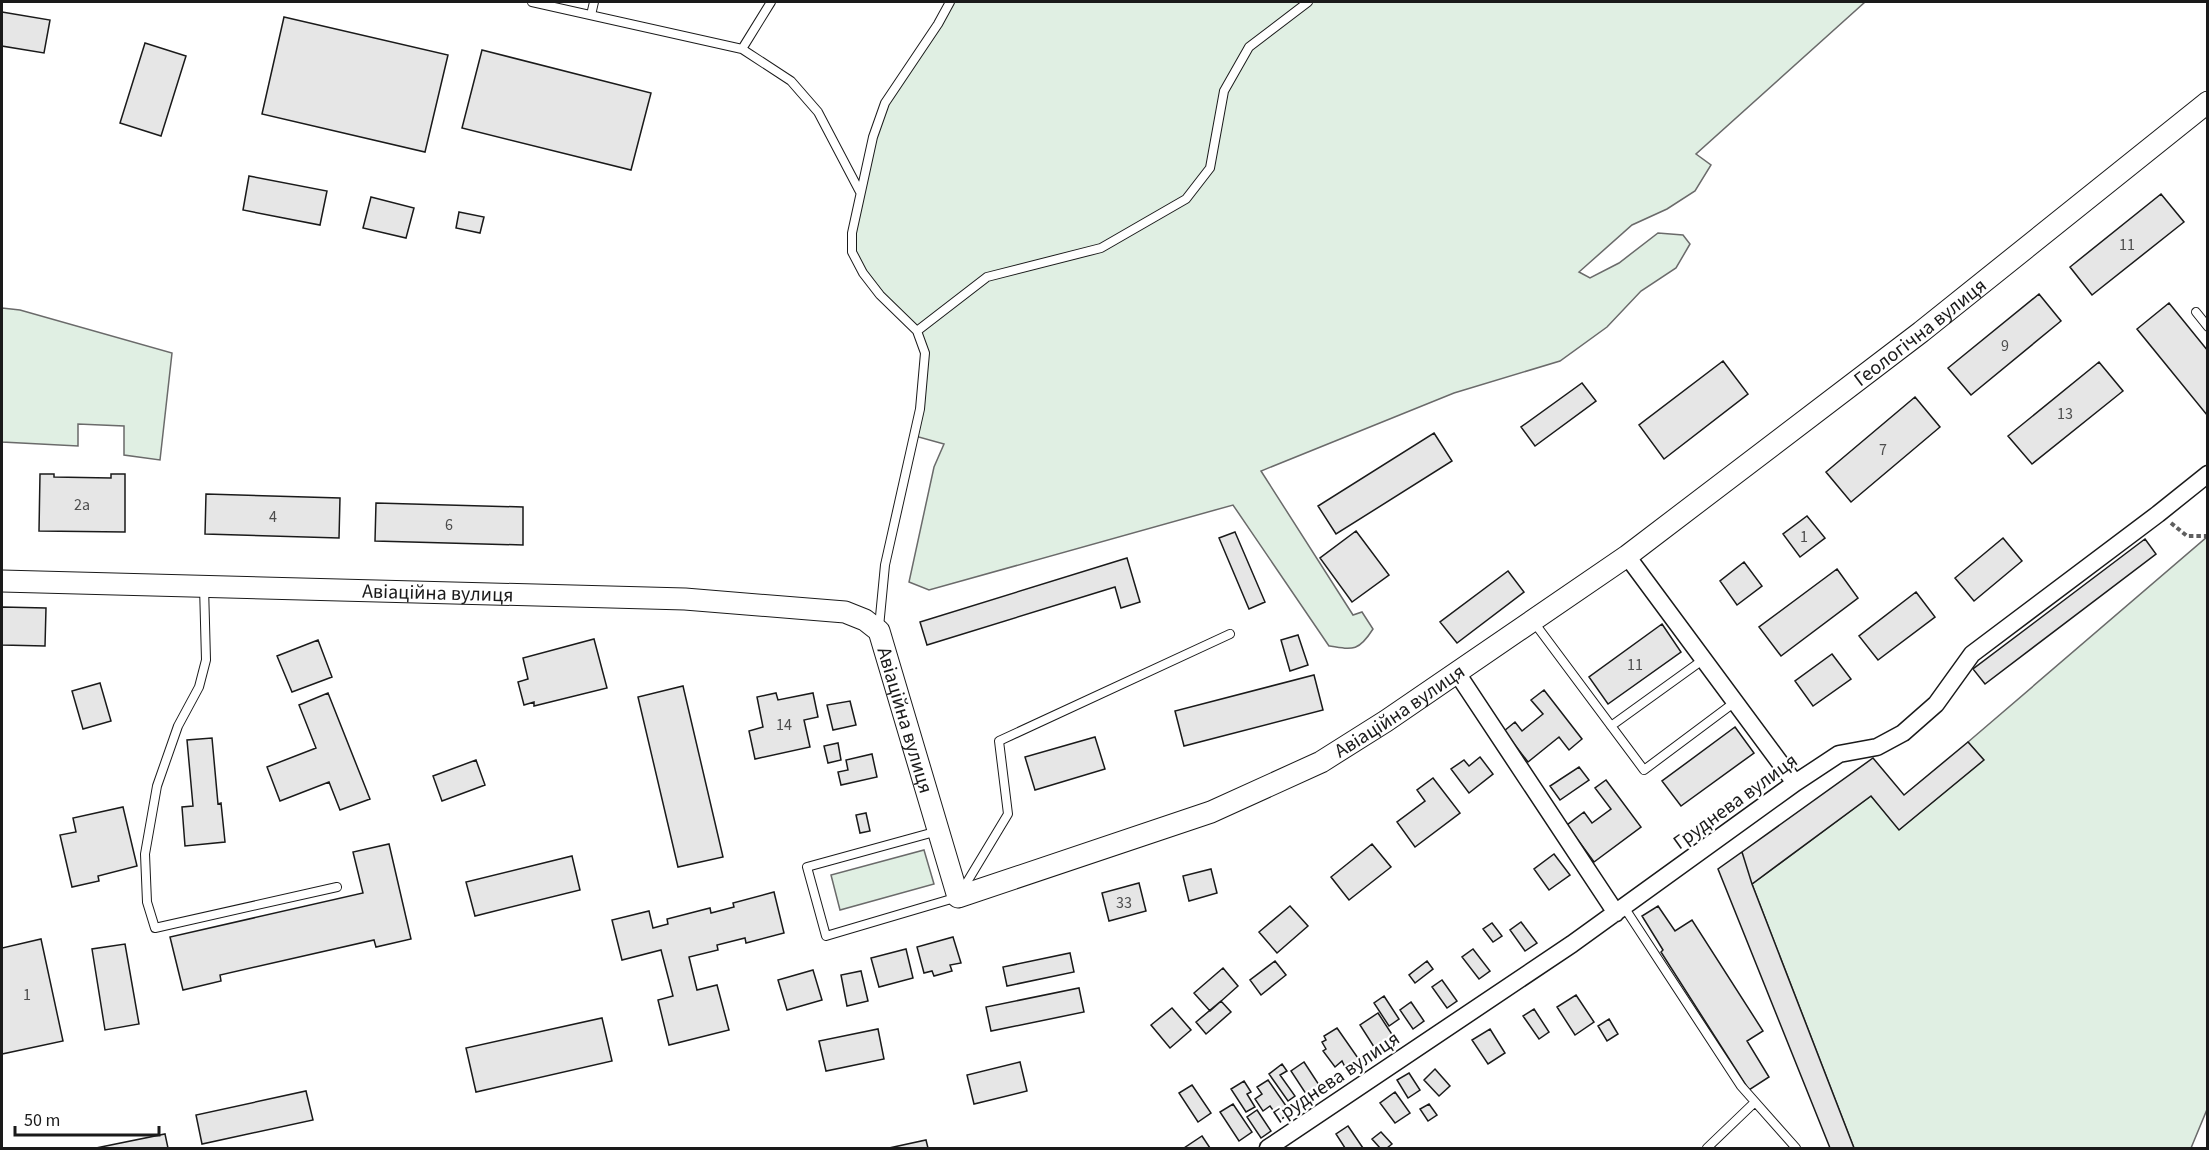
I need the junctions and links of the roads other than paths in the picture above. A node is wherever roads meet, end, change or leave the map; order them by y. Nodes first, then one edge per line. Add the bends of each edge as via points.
1 (532, 2) edge
2 (594, 2) edge
3 (771, 2) edge
4 (950, 2) edge
5 (1308, 2) edge
6 (591, 15) junction
7 (742, 49) junction
8 (2208, 102) edge
9 (860, 192) junction
10 (2196, 312) dead end
11 (2208, 327) edge
12 (916, 331) junction
13 (2208, 474) edge
14 (1627, 556) junction
15 (2, 581) edge
16 (204, 585) junction
17 (1533, 621) junction
18 (879, 631) junction
19 (1230, 634) dead end
20 (1704, 659) junction
21 (1457, 673) junction
22 (1735, 702) junction
23 (1611, 726) junction
24 (1795, 783) junction
25 (939, 831) junction
26 (337, 886) dead end
27 (958, 897) junction
28 (1620, 910) junction
29 (1755, 1102) junction
30 (1268, 1149) edge
31 (1707, 1149) edge
32 (1796, 1149) edge

1 - 6 lane
2 - 6 lane
3 - 7 lane
4 - 9 lane via 885,103
5 - 12 lane via 1249,47 1224,91 1210,168 1186,199 1101,248 987,277
6 - 7 lane
7 - 9 lane via 791,81 818,112
8 - 14 street, Геологічна вулиця via 1921,332
9 - 12 lane via 852,252 880,295
10 - 11 lane
12 - 18 lane via 925,353 920,409 885,565
13 - 24 street, Груднева вулиця via 1972,654 1936,704 1903,733 1877,747 1839,754
14 - 17 street, Авіаційна вулиця
14 - 20 street
15 - 16 street, Авіаційна вулиця
16 - 18 street, Авіаційна вулиця via 686,598 845,612 866,620
16 - 26 lane via 206,660 199,687 178,726 157,786 145,854 147,902 155,928
17 - 21 street, Авіаційна вулиця
17 - 23 lane
18 - 25 street, Авіаційна вулиця
19 - 27 lane via 999,741 1008,814
20 - 22 street
20 - 23 lane
21 - 27 street, Авіаційна вулиця via 1321,762 1221,808
21 - 28 street
22 - 23 lane via 1644,770
22 - 24 street
24 - 28 street, Груднева вулиця
25 - 27 street, Авіаційна вулиця
25 - 27 lane via 807,867 826,936
28 - 29 lane
28 - 30 street, Груднева вулиця
29 - 31 lane
29 - 32 lane

